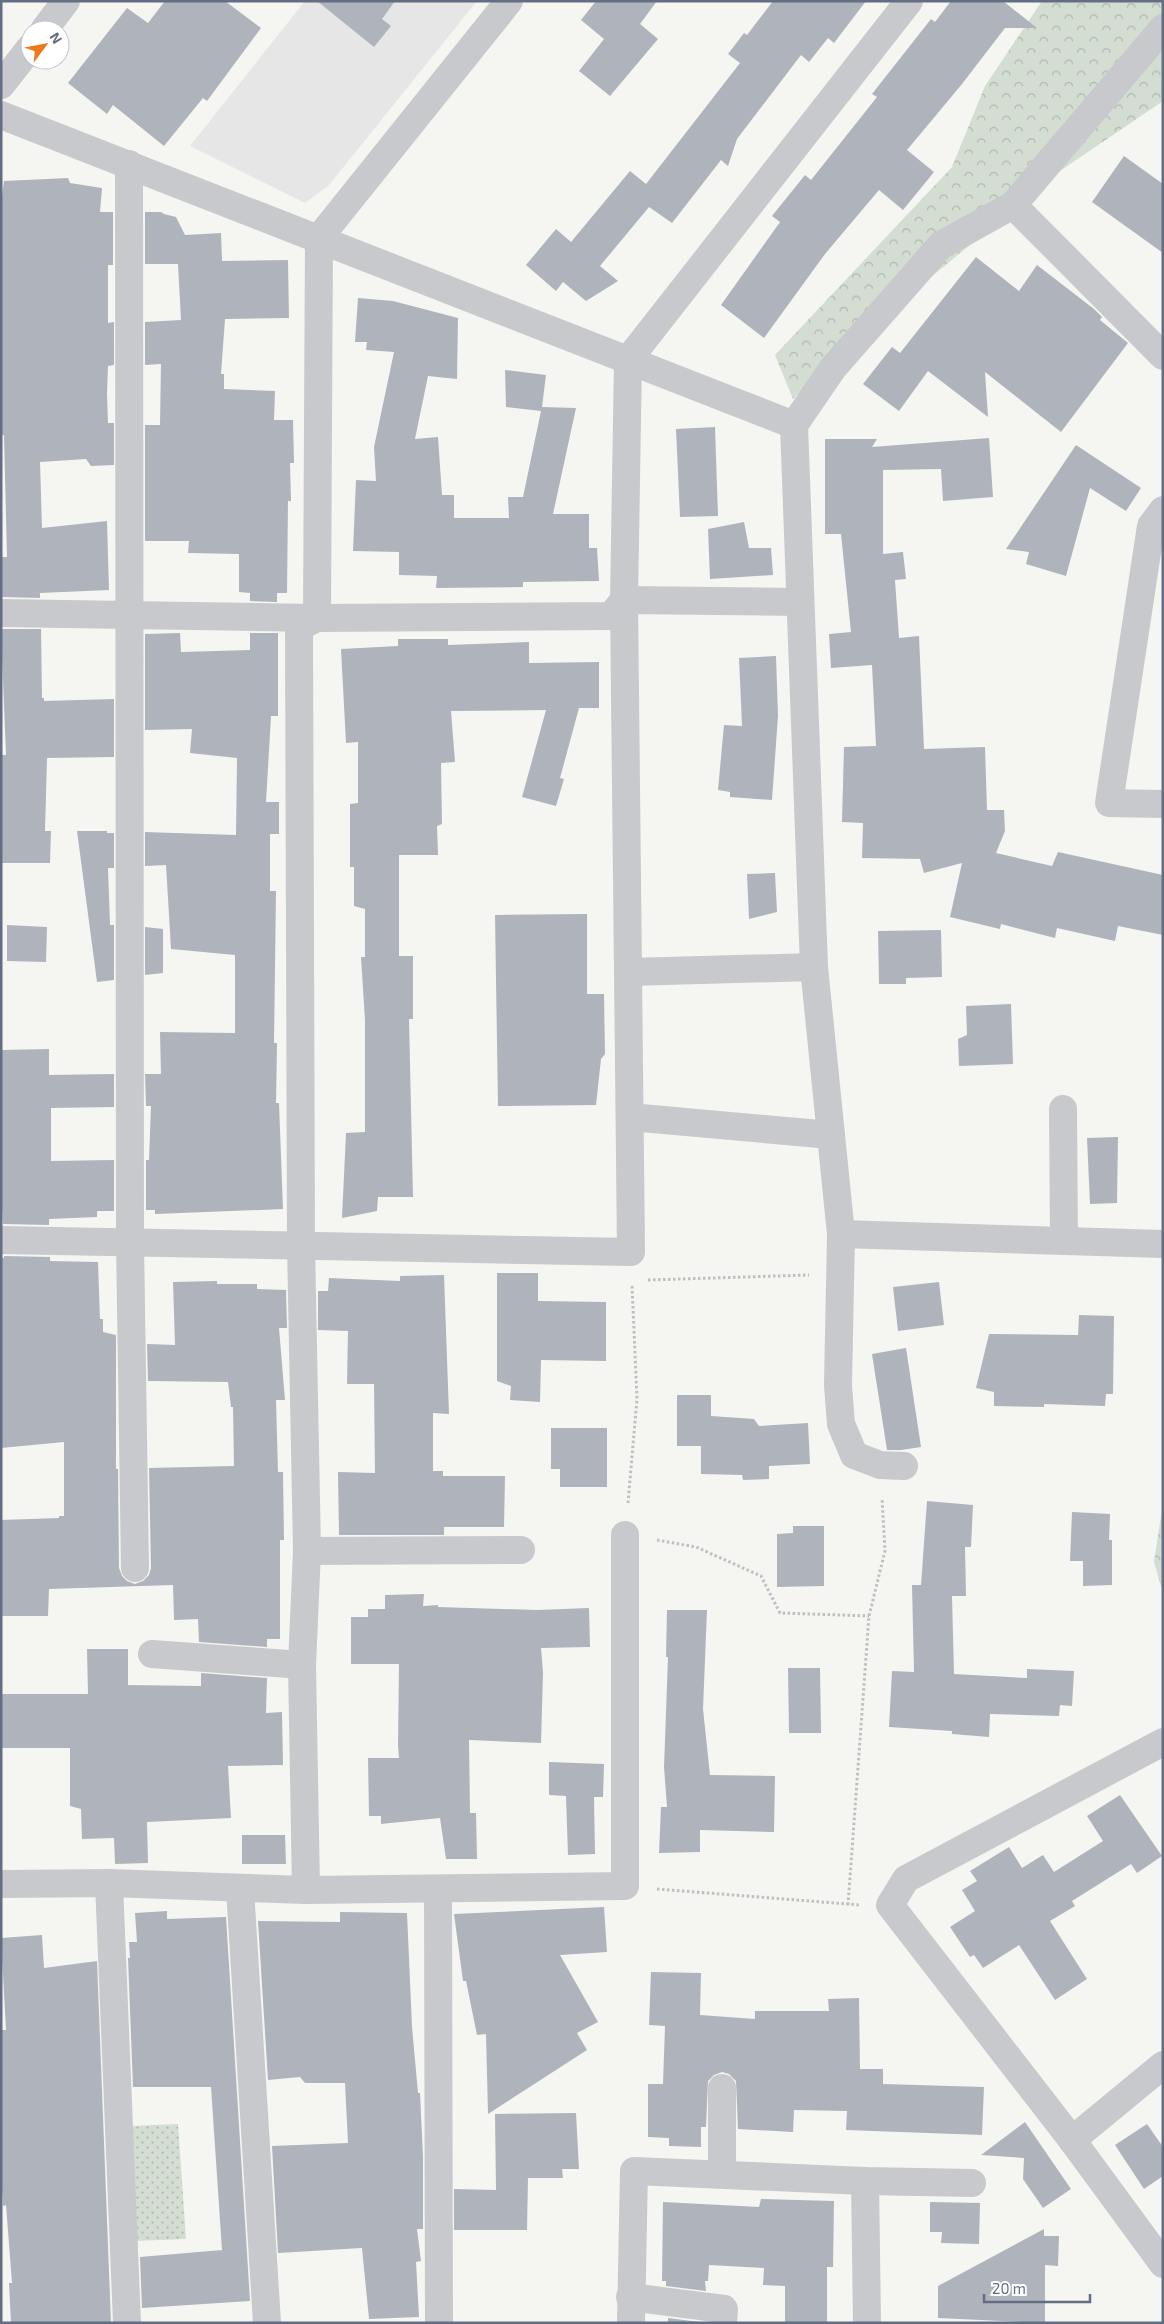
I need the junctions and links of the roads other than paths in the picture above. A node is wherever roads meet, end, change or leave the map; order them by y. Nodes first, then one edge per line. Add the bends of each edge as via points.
1 (66, 1) edge
2 (509, 1) edge
3 (909, 1) edge
4 (52, 20) edge
5 (1163, 28) edge
6 (1163, 51) edge
7 (20, 61) edge
8 (1126, 73) junction
9 (1, 85) edge
10 (1, 115) edge
11 (128, 164) junction
12 (1013, 205) junction
13 (319, 238) junction
14 (1163, 356) edge
15 (628, 360) junction
16 (794, 425) junction
17 (1163, 510) edge
18 (624, 600) junction
19 (800, 602) junction
20 (1, 613) edge
21 (128, 616) junction
22 (317, 618) junction
23 (1163, 804) edge
24 (814, 966) junction
25 (629, 972) junction
26 (1063, 1109) dead end
27 (630, 1117) junction
28 (831, 1134) junction
29 (841, 1234) junction
30 (1, 1240) edge
31 (1064, 1241) junction
32 (130, 1242) junction
33 (1163, 1244) edge
34 (301, 1245) junction
35 (892, 1465) road end
36 (625, 1535) road end
37 (521, 1550) dead end
38 (308, 1551) junction
39 (135, 1568) dead end
40 (152, 1654) dead end
41 (302, 1665) junction
42 (1163, 1742) edge
43 (109, 1883) junction
44 (1, 1884) edge
45 (240, 1889) junction
46 (438, 1889) junction
47 (306, 1890) junction
48 (1163, 2065) edge
49 (722, 2088) dead end
50 (1072, 2140) junction
51 (722, 2174) junction
52 (865, 2181) junction
53 (972, 2183) dead end
54 (1163, 2264) edge
55 (630, 2310) edge
56 (127, 2323) edge
57 (267, 2323) edge
58 (439, 2323) edge
59 (723, 2323) edge
60 (866, 2323) edge

1 - 4 street
2 - 13 street
3 - 15 street
5 - 8 street
6 - 8 street
7 - 9 street
8 - 12 street
10 - 11 street
11 - 13 street
11 - 21 street
12 - 14 street
12 - 16 street via 941,245 833,368
13 - 15 street
13 - 22 street
15 - 16 street
15 - 18 street
16 - 19 street
17 - 23 street via 1150,526 1109,803
18 - 19 street
18 - 22 street via 611,616
18 - 25 street
19 - 24 street
20 - 21 street
21 - 22 street
21 - 32 street
22 - 34 street via 299,627
24 - 25 street
24 - 28 street
25 - 27 street
26 - 31 street
27 - 28 street
27 - 34 street via 631,1252
28 - 29 street
29 - 31 street
29 - 35 street via 838,1386 841,1424 854,1455
30 - 32 street
31 - 33 street
32 - 34 street
32 - 39 street
34 - 38 street
36 - 46 street via 625,1886
37 - 38 street
38 - 41 street
40 - 41 street
41 - 47 street
42 - 50 street via 906,1879 890,1906
43 - 44 street
43 - 45 street
43 - 56 street
45 - 47 street
45 - 57 street
46 - 47 street
46 - 58 street
48 - 50 street
49 - 51 street
50 - 54 street
51 - 52 street
51 - 55 street via 634,2172
52 - 53 street
52 - 60 street
55 - 59 street via 724,2310

